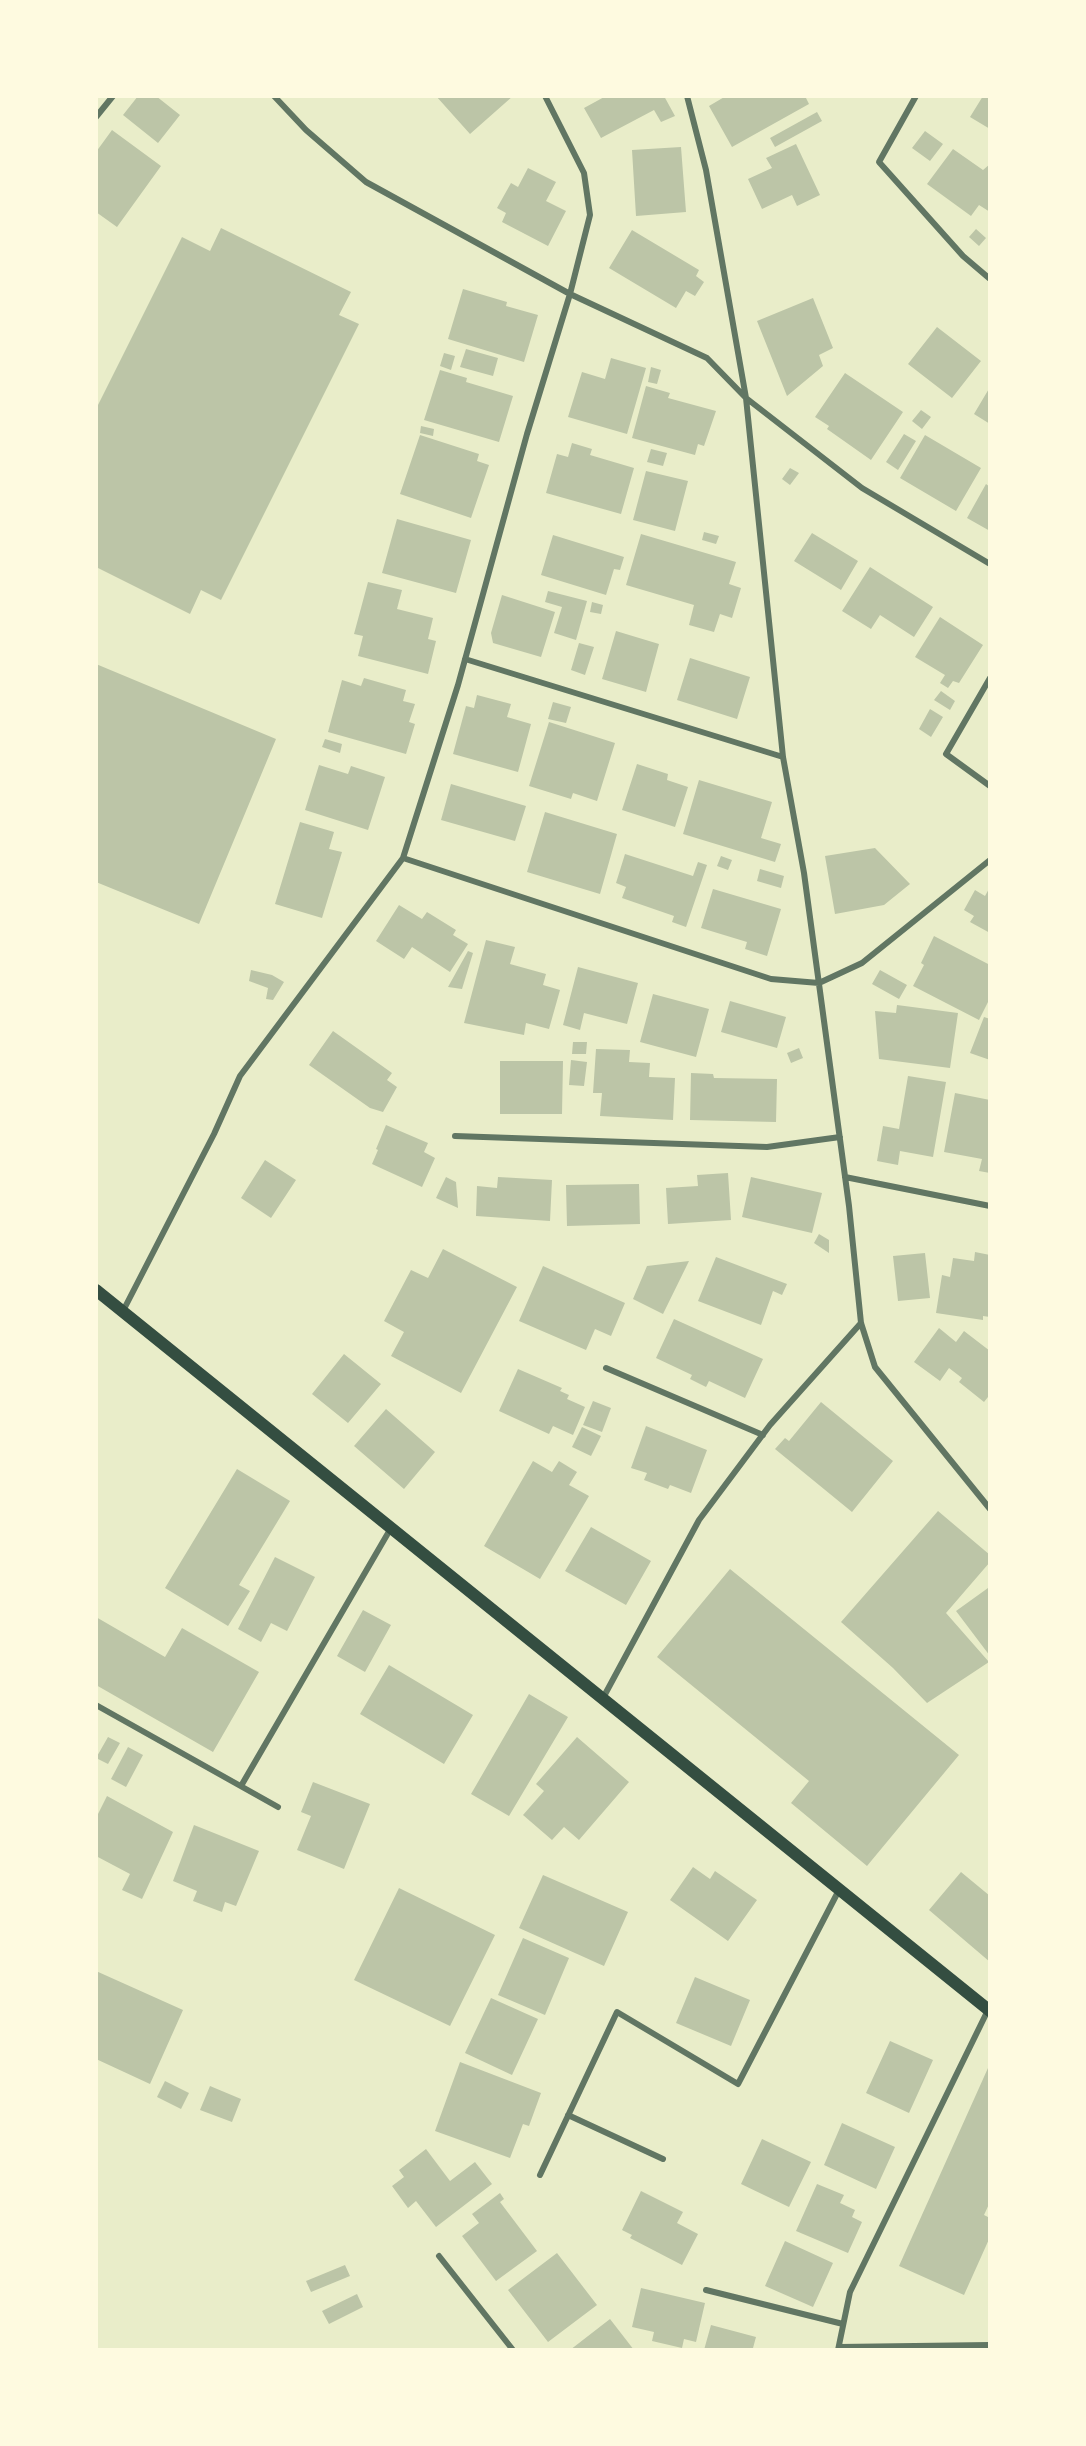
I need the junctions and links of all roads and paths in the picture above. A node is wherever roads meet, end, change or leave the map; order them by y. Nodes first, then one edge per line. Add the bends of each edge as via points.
1 (113, 96) edge
2 (274, 96) edge
3 (545, 96) edge
4 (687, 96) edge
5 (916, 96) edge
6 (96, 117) edge
7 (990, 279) edge
8 (570, 294) junction
9 (746, 398) junction
10 (990, 564) edge
11 (465, 659) junction
12 (990, 678) edge
13 (783, 757) junction
14 (990, 786) edge
15 (403, 858) junction
16 (990, 860) edge
17 (819, 983) junction
18 (455, 1136) dead end
19 (840, 1137) junction
20 (845, 1177) junction
21 (990, 1206) edge
22 (96, 1290) edge
23 (123, 1311) junction
24 (861, 1323) junction
25 (606, 1368) dead end
26 (763, 1435) junction
27 (990, 1509) edge
28 (391, 1528) junction
29 (603, 1698) junction
30 (96, 1705) edge
31 (241, 1786) junction
32 (278, 1808) dead end
33 (839, 1890) junction
34 (989, 2010) edge
35 (568, 2115) junction
36 (663, 2159) dead end
37 (540, 2175) dead end
38 (439, 2256) dead end
39 (706, 2290) dead end
40 (843, 2324) junction
41 (990, 2345) edge
42 (838, 2349) edge
43 (513, 2350) edge

1 - 6 street
2 - 8 street via 366,182
3 - 8 street via 584,173 590,215
4 - 9 street via 706,170
5 - 7 street via 879,162 963,256
8 - 9 street via 706,358
8 - 11 street
9 - 10 street via 862,488
9 - 13 street
11 - 13 street
11 - 15 street
12 - 14 street via 946,754
13 - 17 street
15 - 17 street via 771,979
15 - 23 street via 240,1076
16 - 17 street via 862,963
17 - 19 street
18 - 19 street via 767,1147
19 - 20 street
20 - 21 street
20 - 24 street
22 - 23 main road
23 - 28 main road
24 - 26 street
24 - 27 street via 875,1367
25 - 26 street
26 - 29 street via 699,1520
28 - 29 main road
28 - 31 street
29 - 33 main road
30 - 31 street
31 - 32 street
33 - 34 main road
33 - 35 street via 738,2084 617,2012
34 - 40 street via 850,2292
35 - 36 street
35 - 37 street
38 - 43 street
39 - 40 street
40 - 42 street
41 - 42 street

